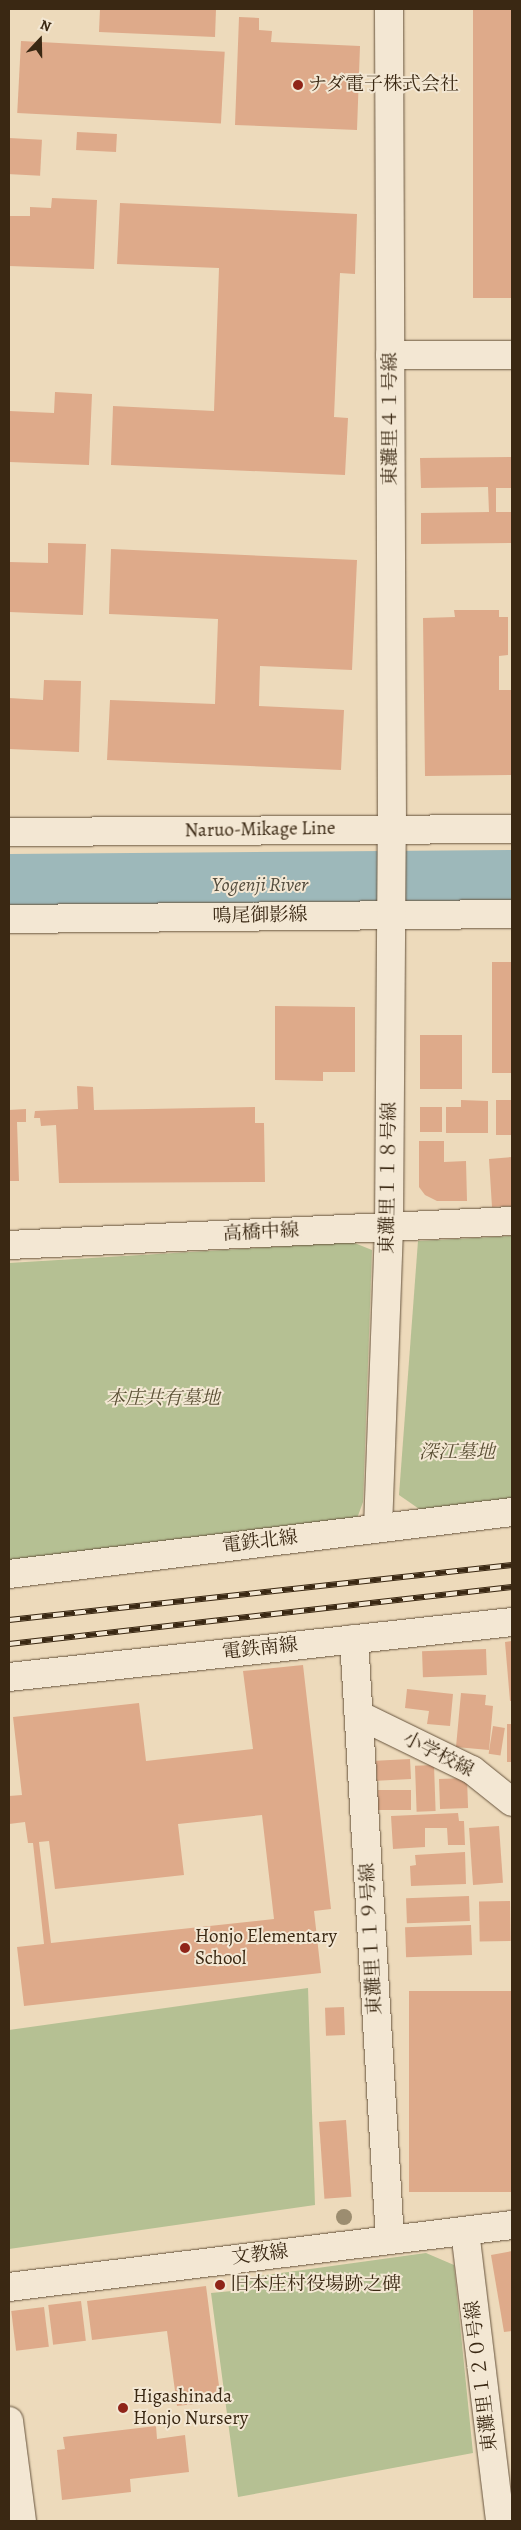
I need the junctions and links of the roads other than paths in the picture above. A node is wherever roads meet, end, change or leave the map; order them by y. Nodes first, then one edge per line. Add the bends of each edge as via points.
1 (389, 9) edge
2 (390, 355) junction
3 (512, 355) edge
4 (392, 829) junction
5 (512, 829) edge
6 (9, 832) edge
7 (391, 910) junction
8 (512, 914) edge
9 (9, 919) edge
10 (512, 1221) edge
11 (389, 1227) junction
12 (9, 1245) edge
13 (512, 1512) edge
14 (378, 1528) junction
15 (9, 1574) edge
16 (512, 1622) edge
17 (354, 1639) junction
18 (9, 1677) edge
19 (359, 1715) junction
20 (512, 1802) edge
21 (512, 2226) edge
22 (465, 2231) junction
23 (390, 2239) junction
24 (9, 2287) edge
25 (9, 2421) edge
26 (22, 2521) edge
27 (500, 2521) edge

1 - 2 street, 東灘里４１号線
2 - 3 street
2 - 4 street, 東灘里４１号線
4 - 5 street, Naruo-Mikage Line
4 - 6 street, Naruo-Mikage Line
4 - 7 street, 東灘里１１８号線
7 - 8 street, 鳴尾御影線
7 - 9 street, 鳴尾御影線
7 - 11 street, 東灘里１１８号線
10 - 11 street, 高橋中線
11 - 12 street, 高橋中線
11 - 14 street, 東灘里１１８号線
13 - 14 street, 電鉄北線
14 - 15 street, 電鉄北線
16 - 17 street, 電鉄南線
17 - 18 street, 電鉄南線
17 - 19 street, 東灘里１１９号線
19 - 20 street, 小学校線 via 472,1770
19 - 23 street, 東灘里１１９号線
21 - 22 street, 文教線
22 - 23 street, 文教線
22 - 27 street, 東灘里１２０号線
23 - 24 street, 文教線
25 - 26 street

